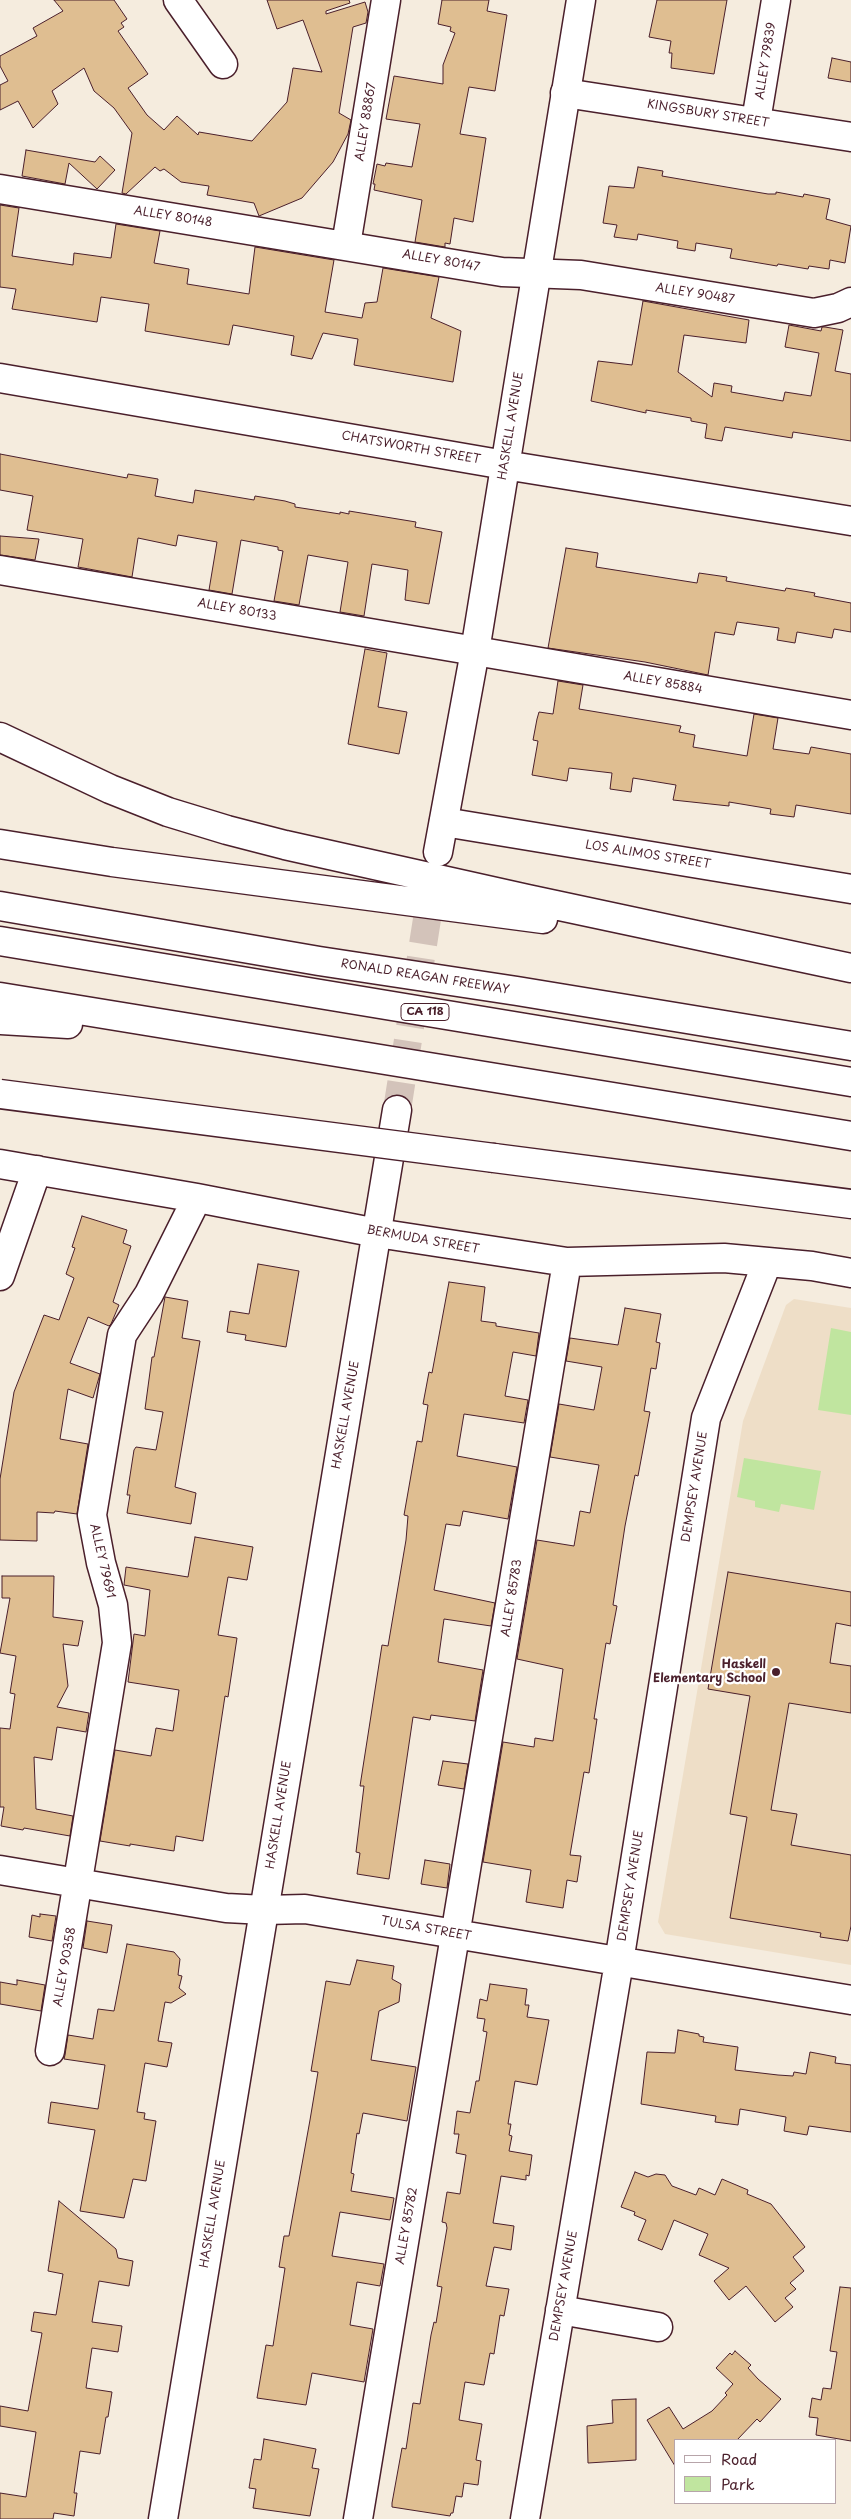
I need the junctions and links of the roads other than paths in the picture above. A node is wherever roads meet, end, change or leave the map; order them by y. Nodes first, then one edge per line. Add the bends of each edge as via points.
1 (178, 0) edge
2 (386, 0) edge
3 (581, 0) edge
4 (776, 0) edge
5 (223, 64) dead end
6 (565, 93) junction
7 (756, 121) junction
8 (851, 138) edge
9 (0, 189) edge
10 (346, 245) junction
11 (537, 274) junction
12 (851, 302) edge
13 (0, 378) edge
14 (505, 465) junction
15 (851, 522) edge
16 (0, 570) edge
17 (475, 651) junction
18 (851, 715) edge
19 (0, 737) edge
20 (444, 822) junction
21 (0, 844) edge
22 (438, 852) tunnel mouth
23 (851, 889) edge
24 (0, 906) edge
25 (0, 941) edge
26 (754, 947) junction
27 (851, 968) edge
28 (0, 997) edge
29 (0, 1020) edge
30 (209, 1032) junction
31 (851, 1046) edge
32 (851, 1082) edge
33 (0, 1094) edge
34 (397, 1110) tunnel mouth
35 (851, 1136) edge
36 (0, 1164) edge
37 (37, 1170) junction
38 (197, 1198) junction
39 (851, 1204) edge
40 (377, 1233) junction
41 (567, 1262) junction
42 (767, 1263) junction
43 (851, 1273) edge
44 (0, 1276) edge
45 (0, 1870) edge
46 (79, 1883) junction
47 (265, 1910) junction
48 (456, 1934) junction
49 (619, 1962) junction
50 (851, 2000) edge
51 (50, 2051) dead end
52 (560, 2310) junction
53 (658, 2327) dead end
54 (162, 2519) edge
55 (358, 2519) edge
56 (525, 2519) edge

1 - 5 main road
2 - 10 main road, ALLEY 88867
3 - 6 main road, HASKELL AVENUE
4 - 7 main road, ALLEY 79839
6 - 7 main road, KINGSBURY STREET
6 - 11 main road, HASKELL AVENUE
7 - 8 main road, KINGSBURY STREET
9 - 10 main road, ALLEY 80148
10 - 11 main road, ALLEY 80147 via 502,272
11 - 12 main road, ALLEY 90487 via 581,275 814,313
11 - 14 main road, HASKELL AVENUE
13 - 14 main road, CHATSWORTH STREET
14 - 15 main road, CHATSWORTH STREET
14 - 17 main road, HASKELL AVENUE
16 - 17 main road, ALLEY 80133
17 - 18 main road, ALLEY 85884
17 - 20 main road, HASKELL AVENUE
19 - 26 main road via 110,789 168,812 227,830
20 - 22 main road, HASKELL AVENUE
20 - 23 main road, LOS ALIMOS STREET
21 - 26 main road
24 - 31 main road, RONALD REAGAN FREEWAY
25 - 32 main road, CA 118
26 - 27 main road
28 - 30 main road
29 - 30 main road
30 - 35 main road
33 - 39 main road, bridge
34 - 40 main road, HASKELL AVENUE
36 - 37 main road, BERMUDA STREET
37 - 38 main road, BERMUDA STREET
37 - 44 main road
38 - 40 main road, BERMUDA STREET
38 - 46 main road, ALLEY 79691 via 149,1294 122,1335 92,1515 113,1605 117,1643 82,1848
40 - 41 main road, BERMUDA STREET
40 - 47 main road, HASKELL AVENUE via 276,1825
41 - 42 main road, BERMUDA STREET via 724,1258
41 - 48 main road, ALLEY 85783
42 - 43 main road, BERMUDA STREET
42 - 49 main road, DEMPSEY AVENUE via 706,1418
45 - 46 main road, TULSA STREET
46 - 47 main road, TULSA STREET via 226,1908
46 - 51 main road, ALLEY 90358
47 - 48 main road, TULSA STREET via 305,1909
47 - 54 main road, HASKELL AVENUE
48 - 49 main road, TULSA STREET
48 - 55 main road, ALLEY 85782
49 - 50 main road, TULSA STREET
49 - 52 main road, DEMPSEY AVENUE
52 - 53 main road
52 - 56 main road, DEMPSEY AVENUE

